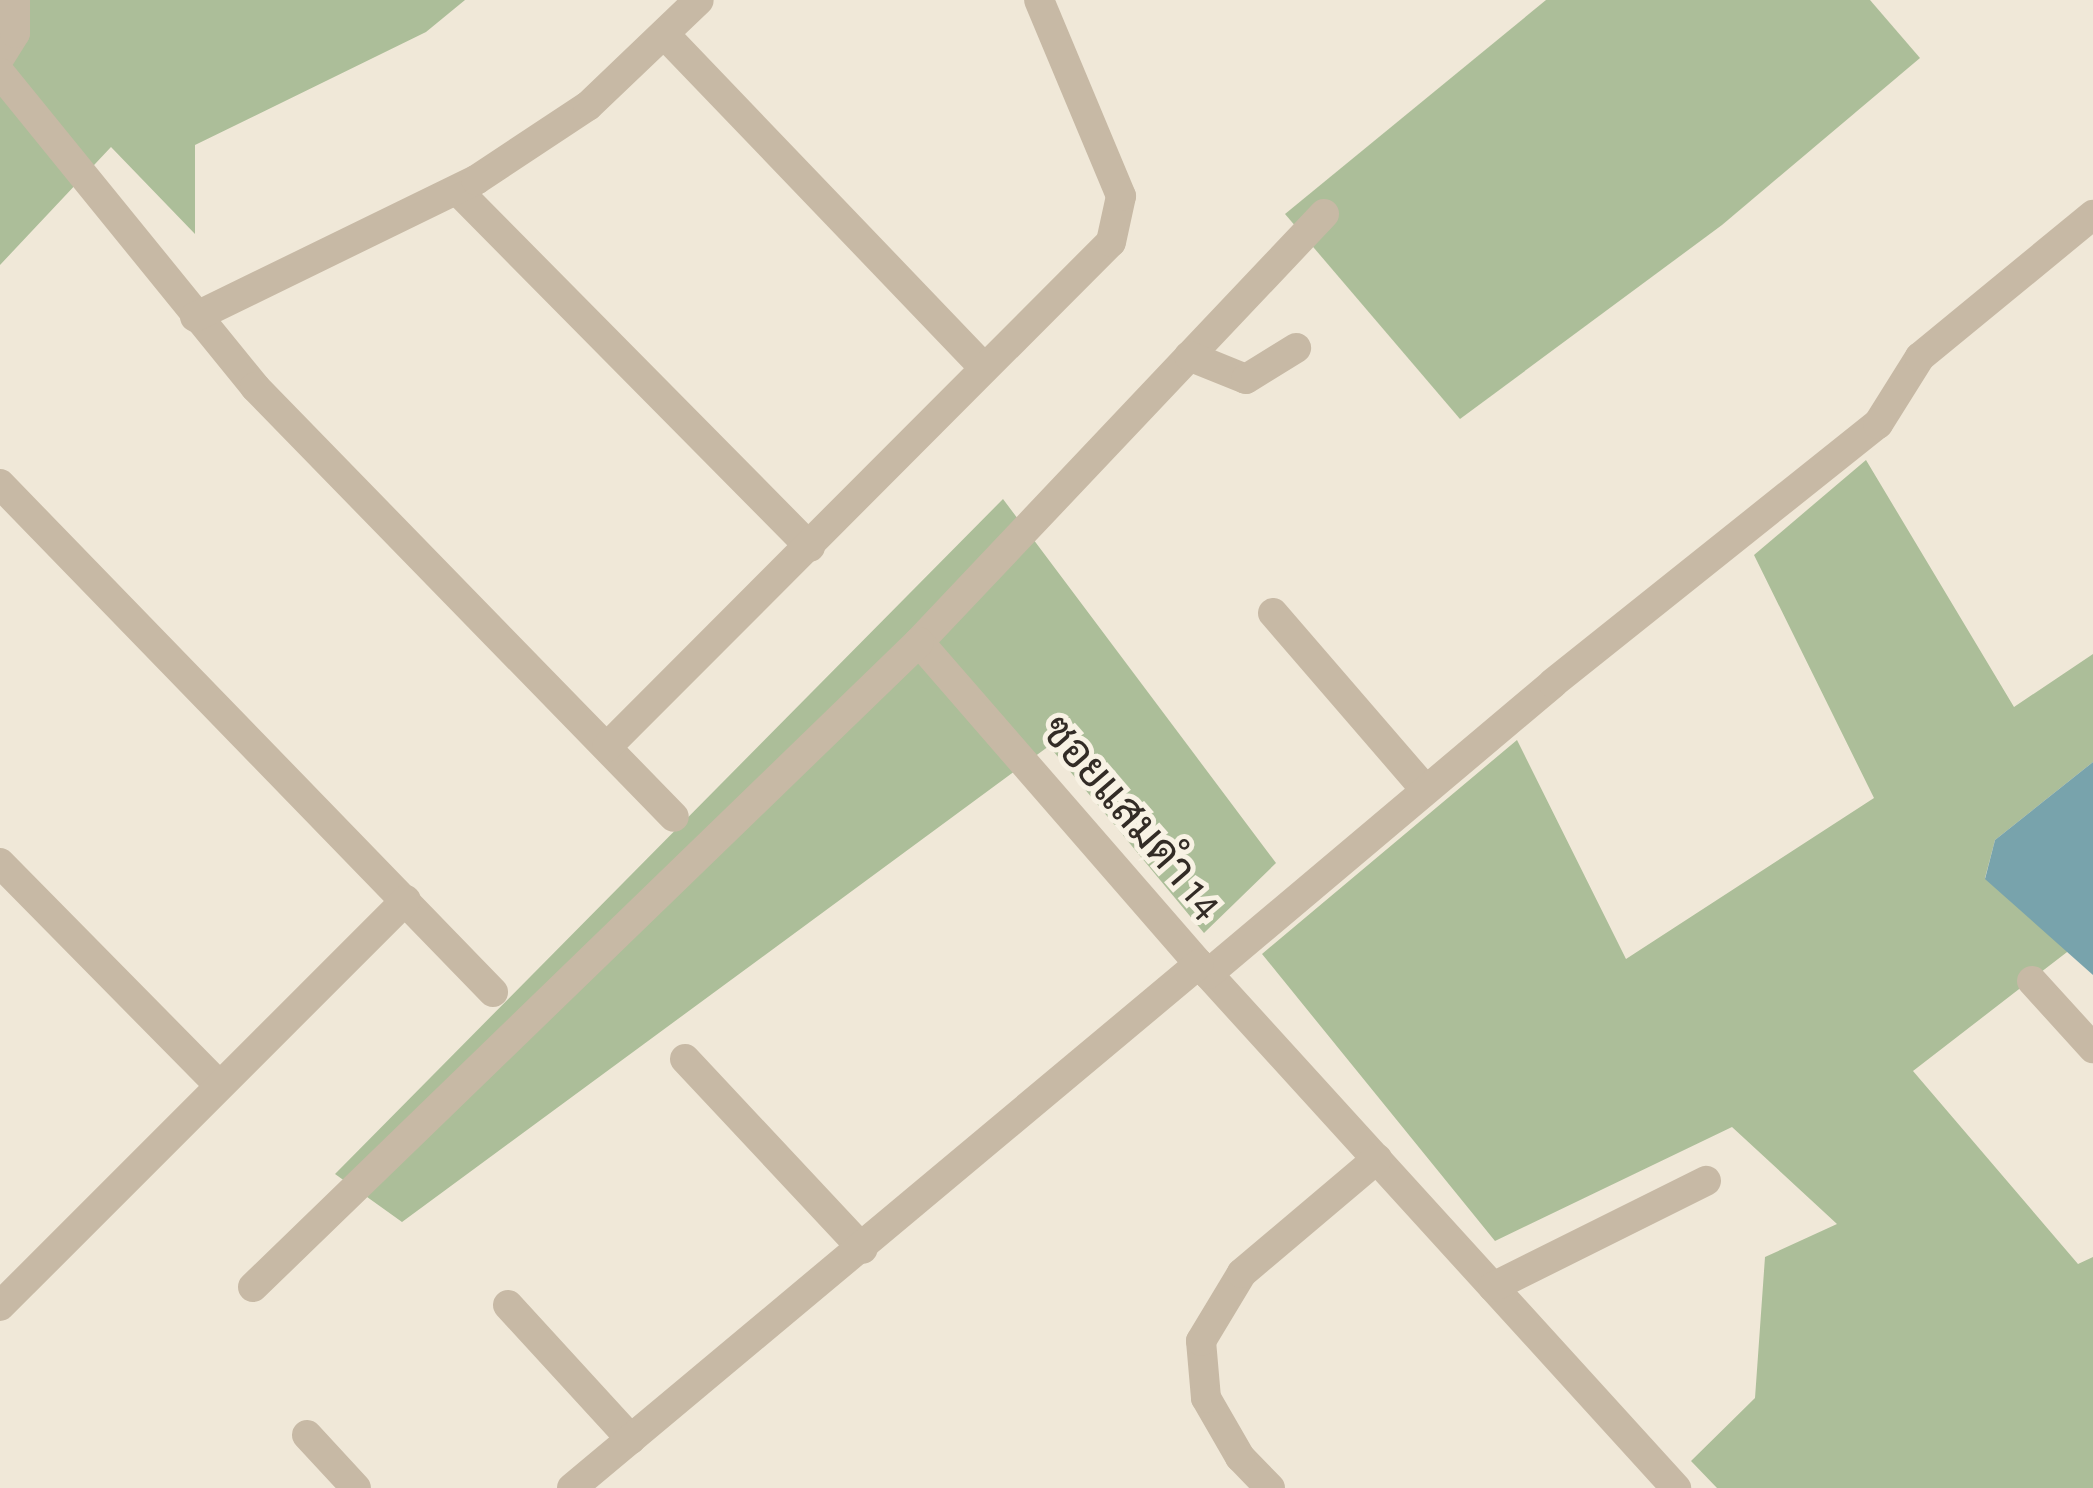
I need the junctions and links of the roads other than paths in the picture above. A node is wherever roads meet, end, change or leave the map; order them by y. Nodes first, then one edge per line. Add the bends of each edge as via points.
1 (14, 0) edge
2 (699, 0) edge
3 (1039, 0) edge
4 (666, 36) junction
5 (0, 57) edge
6 (0, 73) edge
7 (457, 190) junction
8 (1324, 214) dead end
9 (2093, 214) edge
10 (195, 317) junction
11 (1296, 348) dead end
12 (1190, 356) junction
13 (984, 368) junction
14 (0, 484) edge
15 (810, 547) junction
16 (1273, 613) dead end
17 (919, 642) junction
18 (607, 748) junction
19 (1425, 788) junction
20 (674, 817) dead end
21 (0, 862) edge
22 (406, 900) junction
23 (1203, 969) junction
24 (2032, 981) dead end
25 (493, 992) dead end
26 (2093, 1048) edge
27 (686, 1059) dead end
28 (218, 1084) junction
29 (1377, 1160) junction
30 (1706, 1181) dead end
31 (862, 1249) junction
32 (253, 1287) dead end
33 (1493, 1287) junction
34 (2, 1300) edge
35 (508, 1305) dead end
36 (307, 1435) dead end
37 (631, 1439) junction
38 (356, 1488) edge
39 (572, 1488) edge
40 (1270, 1488) edge
41 (1676, 1488) edge

1 - 5 street via 15,33
2 - 4 street
3 - 13 street via 1112,170 1121,222 1111,242
4 - 7 street via 588,106
4 - 13 street
6 - 10 street
7 - 10 street
7 - 15 street
8 - 12 street
9 - 19 street via 1920,357 1878,424
10 - 18 street
11 - 12 street via 1246,379
12 - 17 street
13 - 15 street
14 - 22 street
15 - 18 street
16 - 19 street
17 - 23 street, ซอยแสมดำ 14
17 - 32 street
18 - 20 street
19 - 23 street
21 - 28 street
22 - 25 street
22 - 28 street
23 - 29 street, ซอยแสมดำ 14
23 - 31 street
24 - 26 street
27 - 31 street
28 - 34 street
29 - 33 street, ซอยแสมดำ 14
29 - 40 street via 1242,1273 1201,1341 1206,1398
30 - 33 street
31 - 37 street
33 - 41 street, ซอยแสมดำ 14
35 - 37 street
36 - 38 street
37 - 39 street

